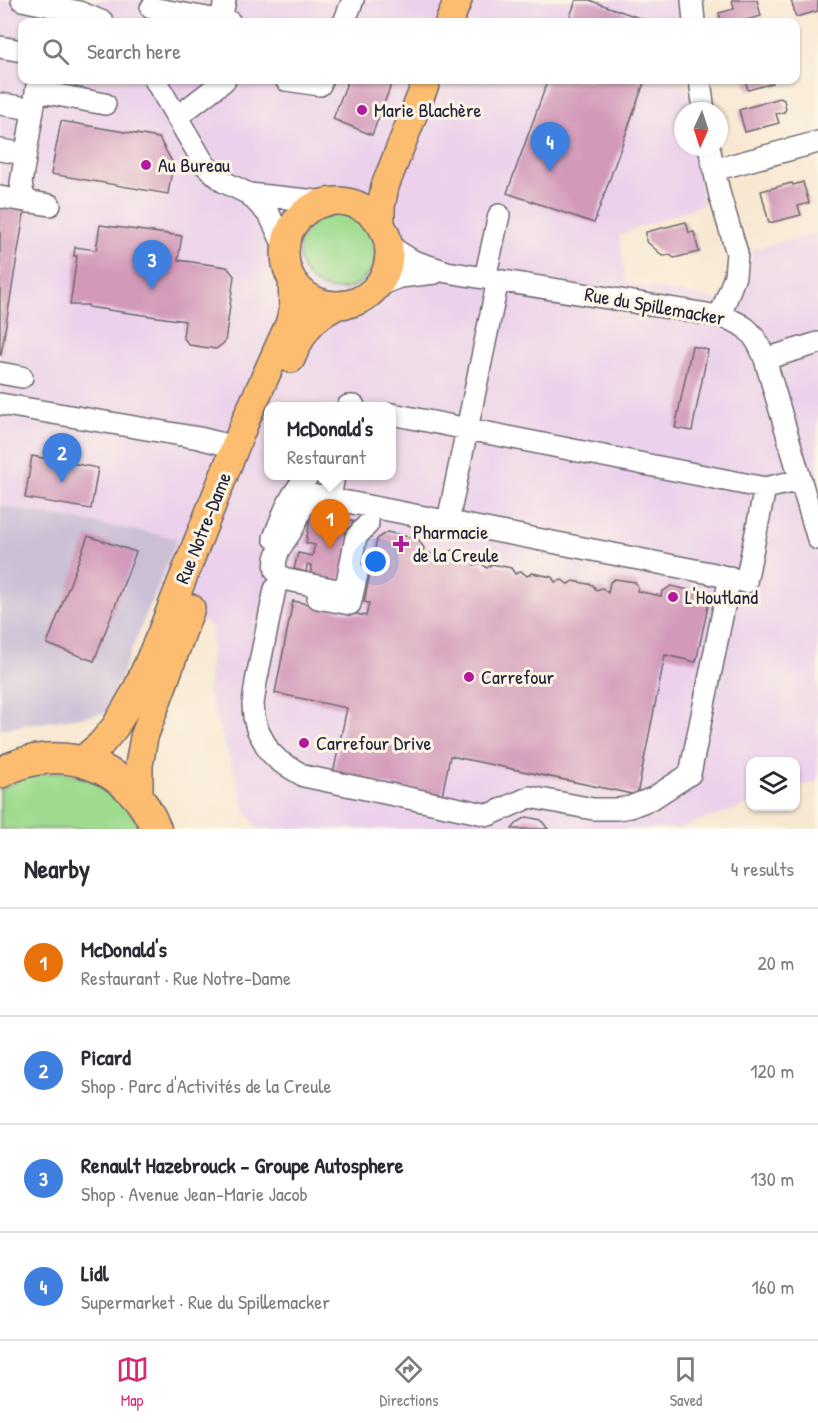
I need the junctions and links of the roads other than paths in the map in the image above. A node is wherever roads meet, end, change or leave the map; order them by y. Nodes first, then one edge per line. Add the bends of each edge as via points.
1 (22, 0) edge
2 (225, 0) edge
3 (353, 0) edge
4 (441, 0) edge
5 (458, 0) edge
6 (692, 0) edge
7 (151, 8) dead end
8 (97, 13) edge
9 (49, 14) edge
10 (205, 18) edge
11 (226, 18) edge
12 (346, 18) edge
13 (434, 18) edge
14 (451, 18) edge
15 (694, 18) edge
16 (0, 47) edge
17 (18, 50) edge
18 (157, 84) edge
19 (220, 84) edge
20 (409, 84) edge
21 (425, 84) edge
22 (701, 84) edge
23 (36, 93) edge
24 (703, 102) edge
25 (0, 104) edge
26 (105, 104) dead end
27 (177, 117) junction
28 (818, 142) edge
29 (0, 150) edge
30 (26, 154) junction
31 (711, 156) edge
32 (714, 170) junction
33 (249, 194) junction
34 (0, 197) edge
35 (335, 201) junction
36 (27, 202) junction
37 (50, 205) dead end
38 (499, 214) dead end
39 (385, 235) junction
40 (285, 248) junction
41 (447, 272) junction
42 (292, 279) junction
43 (491, 279) junction
44 (377, 286) junction
45 (338, 305) junction
46 (720, 316) junction
47 (818, 344) edge
48 (765, 359) junction
49 (0, 374) edge
50 (22, 377) dead end
51 (274, 402) edge
52 (0, 404) edge
53 (396, 415) edge
54 (264, 425) edge
55 (467, 429) junction
56 (235, 447) junction
57 (304, 480) edge
58 (333, 480) edge
59 (801, 480) junction
60 (765, 488) junction
61 (330, 498) junction
62 (371, 515) junction
63 (448, 521) junction
64 (818, 538) edge
65 (730, 577) junction
66 (279, 584) junction
67 (81, 761) junction
68 (0, 773) edge
69 (139, 799) junction
70 (156, 829) edge

1 - 9 street
2 - 11 street
3 - 12 street
4 - 13 main road
5 - 14 main road
6 - 15 street
7 - 10 street
8 - 9 street
16 - 17 street
18 - 27 street
19 - 27 street
20 - 35 main road via 376,172 362,189
21 - 39 main road via 385,186 381,207
22 - 24 street
23 - 25 street
23 - 26 street
23 - 30 street
27 - 33 street via 213,174
28 - 32 street
29 - 30 street
30 - 36 street via 21,188
31 - 32 street
32 - 46 street via 737,259
33 - 35 street
33 - 40 street via 270,216
34 - 36 street
35 - 39 main road via 363,207
35 - 40 main road via 308,210 298,218
36 - 37 street
38 - 43 street
39 - 41 street, Rue du Spillemacker via 413,261
39 - 44 main road via 388,265
40 - 42 main road
41 - 43 street, Rue du Spillemacker
41 - 44 street, Rue du Spillemacker via 408,275
42 - 45 main road via 312,298
42 - 56 main road, Rue Notre-Dame via 289,324
43 - 46 street, Rue du Spillemacker
43 - 55 street
44 - 45 main road via 357,301
45 - 51 main road via 305,329
46 - 48 street, Rue du Spillemacker via 745,327 758,342
47 - 48 street
48 - 59 street, Rue du Spillemacker
49 - 50 street
52 - 56 street
53 - 55 street
54 - 69 main road, Rue Notre-Dame via 147,724 139,765
55 - 60 street
55 - 63 street
56 - 67 main road, Rue Notre-Dame via 133,698 108,736
57 - 66 street via 289,499 262,574 265,583
58 - 61 street
59 - 60 street
59 - 64 street, Rue du Spillemacker
60 - 65 street via 746,582
61 - 62 street
61 - 66 street via 316,495 304,503
62 - 63 street
62 - 66 street via 350,604
63 - 65 street
65 - 66 street via 690,774 653,798 630,807 593,809 530,797 489,815 318,780 279,761 257,729 253,704
67 - 68 highway via 35,759
67 - 69 highway via 117,778
69 - 70 highway

